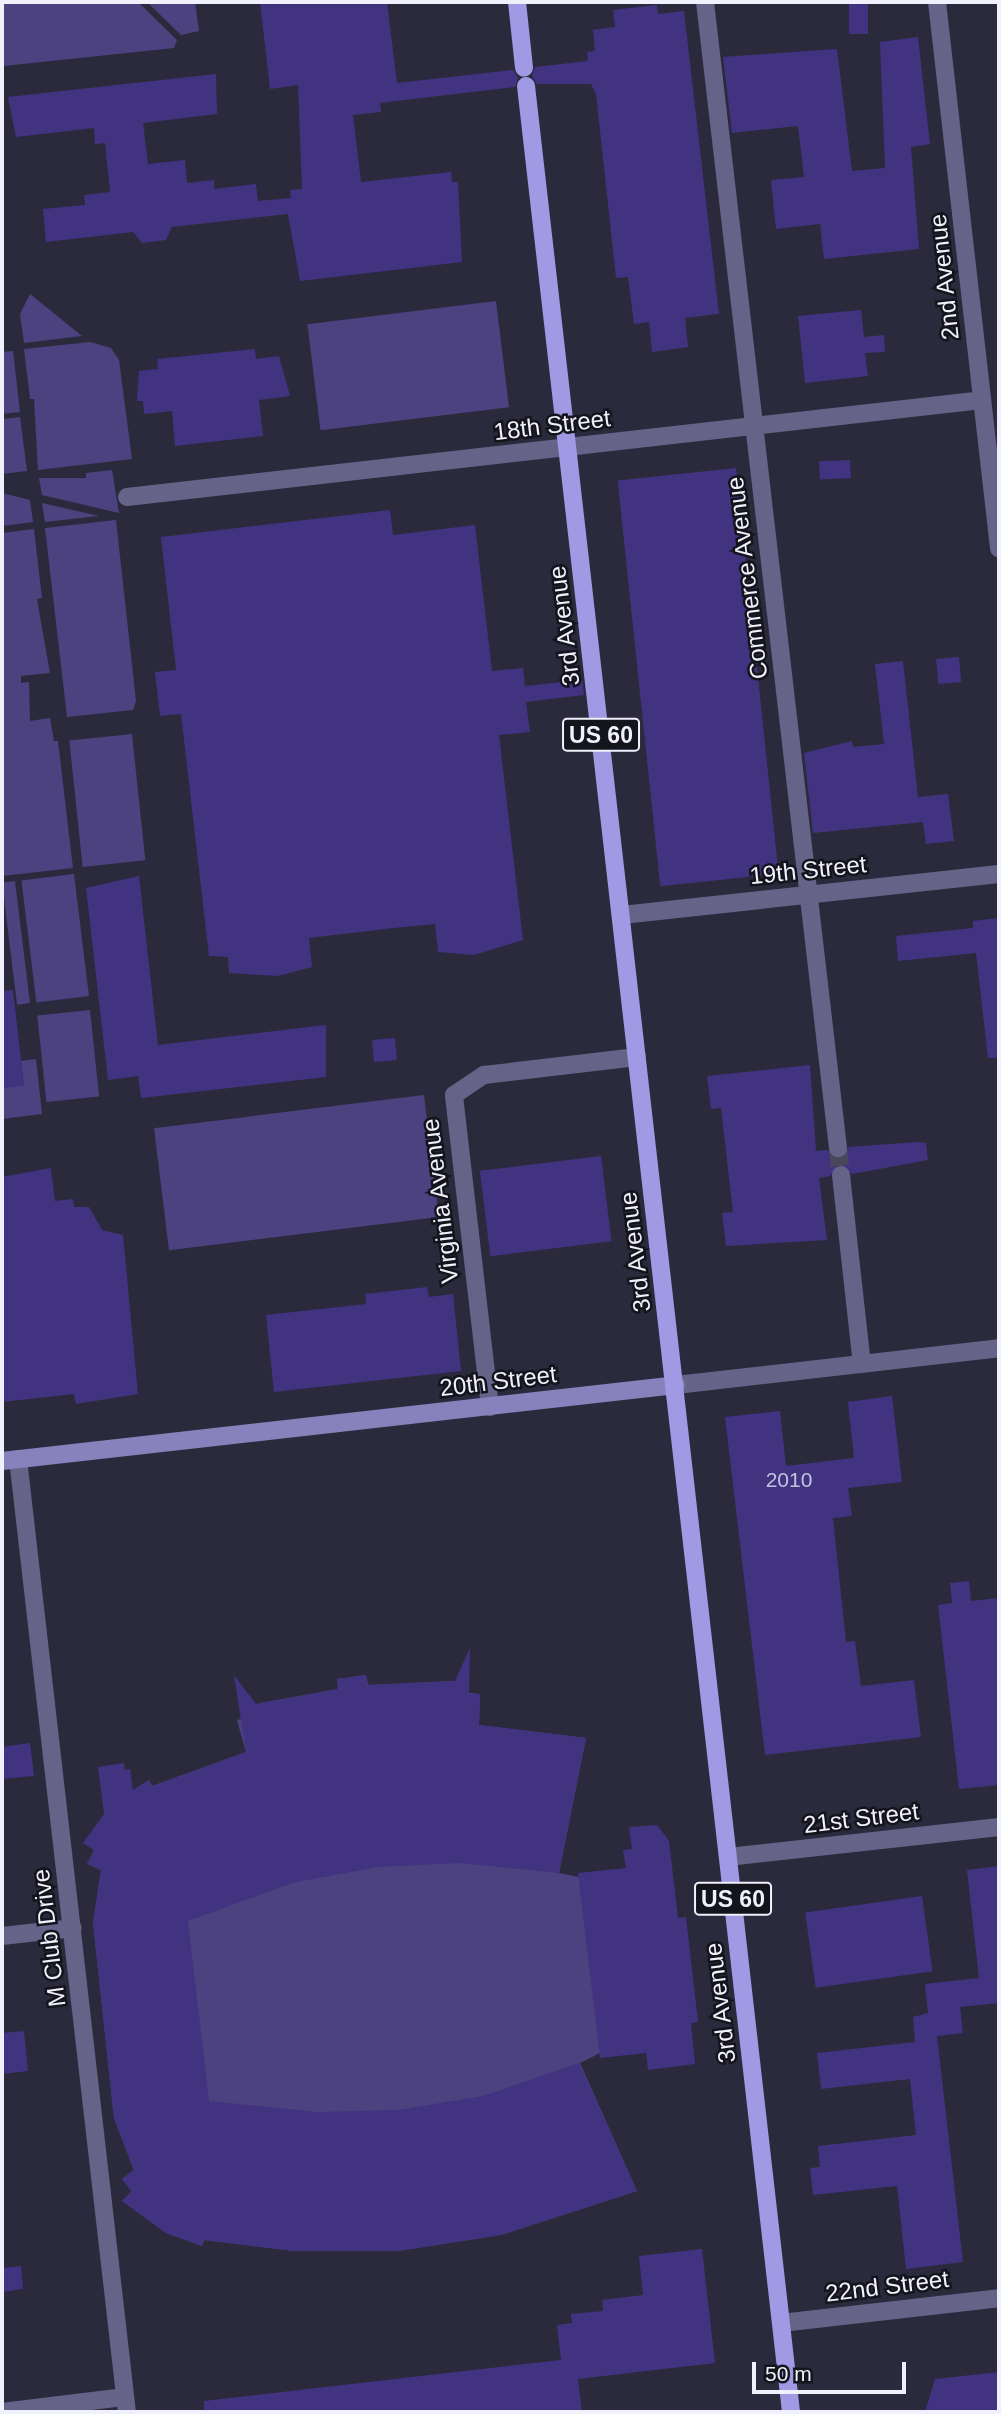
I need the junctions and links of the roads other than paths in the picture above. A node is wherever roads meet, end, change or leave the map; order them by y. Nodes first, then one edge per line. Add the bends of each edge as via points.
1 (517, 2) edge
2 (705, 2) edge
3 (937, 2) edge
4 (982, 400) junction
5 (754, 427) junction
6 (568, 448) junction
7 (127, 497) dead end
8 (999, 548) edge
9 (999, 874) edge
10 (809, 895) junction
11 (622, 915) junction
12 (637, 1056) junction
13 (838, 1148) tunnel mouth
14 (841, 1175) tunnel mouth
15 (999, 1348) edge
16 (862, 1364) junction
17 (676, 1385) junction
18 (490, 1407) junction
19 (10, 1460) edge
20 (999, 1827) edge
21 (728, 1857) junction
22 (73, 1928) junction
23 (2, 1936) edge
24 (999, 2298) edge
25 (781, 2323) junction
26 (126, 2404) edge
27 (2, 2412) edge
28 (791, 2412) edge

1 - 6 main road, 3rd Avenue / US 60
2 - 5 street, Commerce Avenue
3 - 4 street, 2nd Avenue
4 - 5 street, 18th Street
4 - 8 street, 2nd Avenue
5 - 6 street, 18th Street
5 - 10 street, Commerce Avenue
6 - 7 street, 18th Street
6 - 11 main road, 3rd Avenue / US 60
9 - 10 street, 19th Street
10 - 11 street, 19th Street
10 - 13 street, Commerce Avenue
11 - 12 main road, 3rd Avenue / US 60
12 - 17 main road, 3rd Avenue / US 60
12 - 18 street, Virginia Avenue via 484,1075 454,1096
14 - 16 street
15 - 16 street, 20th Street
16 - 17 street, 20th Street
17 - 18 main road, 20th Street
17 - 21 main road, 3rd Avenue / US 60
18 - 19 main road, 20th Street
19 - 22 street, M Club Drive
20 - 21 street, 21st Street
21 - 25 main road, 3rd Avenue / US 60
22 - 23 street
22 - 26 street, M Club Drive
24 - 25 street, 22nd Street
25 - 28 main road, 3rd Avenue / US 60
26 - 27 street

